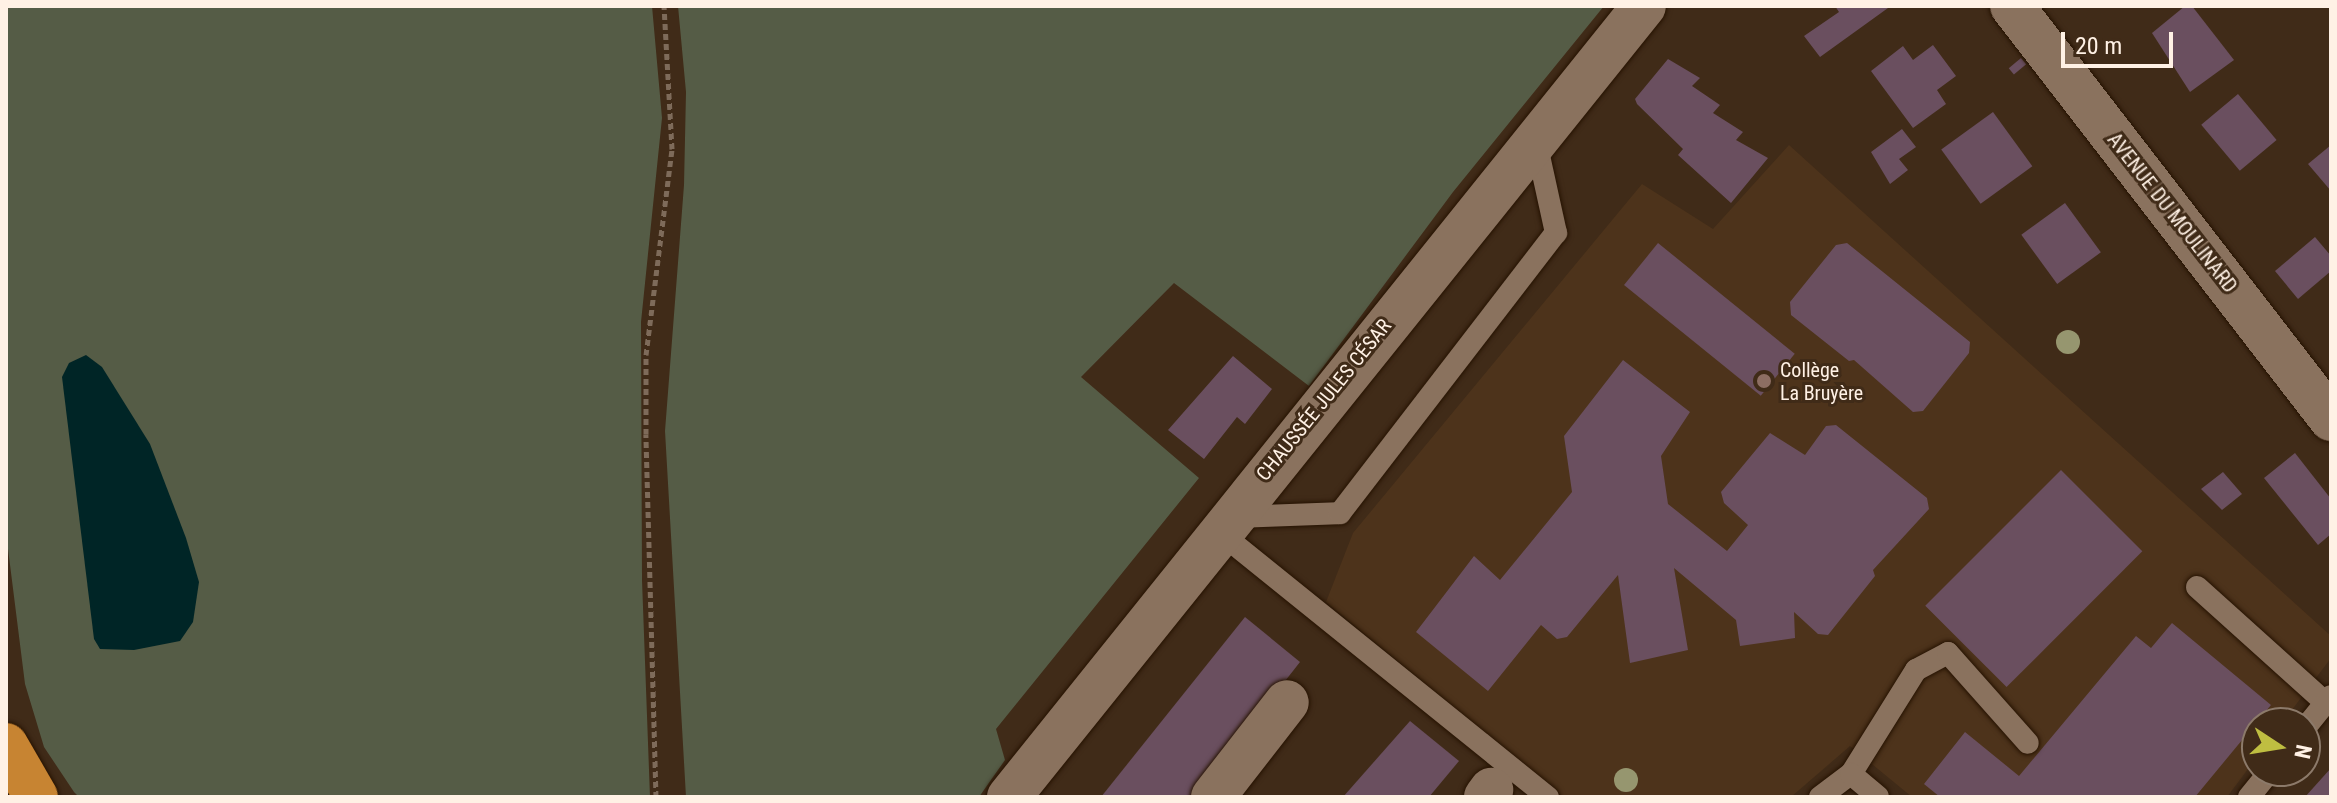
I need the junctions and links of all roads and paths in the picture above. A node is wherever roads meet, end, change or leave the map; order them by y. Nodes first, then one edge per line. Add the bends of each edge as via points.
1 (664, 6) edge
2 (1644, 6) edge
3 (2012, 6) edge
4 (1536, 142) junction
5 (2331, 419) edge
6 (1223, 524) junction
7 (2197, 587) dead end
8 (2328, 699) edge
9 (1287, 702) dead end
10 (2028, 743) dead end
11 (6, 745) edge
12 (1851, 774) junction
13 (36, 797) edge
14 (656, 797) edge
15 (1009, 797) edge
16 (1213, 797) edge
17 (1548, 797) edge
18 (1820, 797) edge
19 (1878, 797) edge

1 - 14 path via 672,149 650,313 646,418
2 - 4 street, CHAUSSÉE JULES CÉSAR
3 - 5 street, AVENUE DU MOULINARD
4 - 6 street, CHAUSSÉE JULES CÉSAR
4 - 6 lane via 1556,233 1340,513
6 - 15 street, CHAUSSÉE JULES CÉSAR
6 - 17 lane
7 - 8 lane
9 - 16 street
10 - 12 lane via 1948,653 1916,670
11 - 13 highway
12 - 18 lane
12 - 19 lane

